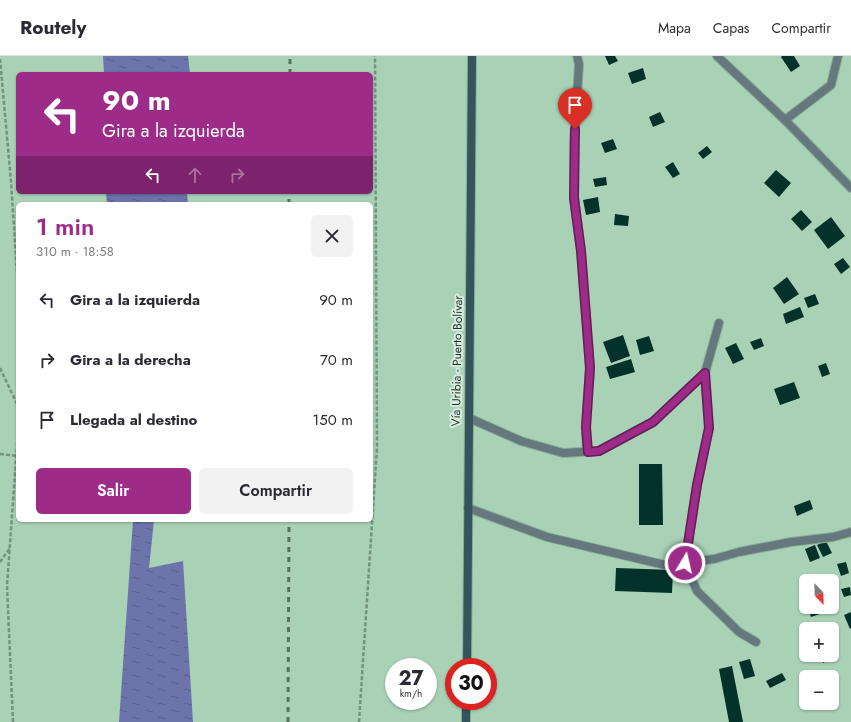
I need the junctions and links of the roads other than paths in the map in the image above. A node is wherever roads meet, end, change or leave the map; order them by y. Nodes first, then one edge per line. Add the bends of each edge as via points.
1 (472, 56) edge
2 (577, 56) edge
3 (717, 56) edge
4 (838, 56) edge
5 (786, 120) junction
6 (851, 188) edge
7 (719, 323) dead end
8 (705, 373) junction
9 (469, 418) junction
10 (588, 452) junction
11 (468, 508) junction
12 (851, 532) edge
13 (685, 563) junction
14 (756, 642) dead end
15 (466, 658) edge
16 (466, 710) edge
17 (466, 722) edge

1 - 9 street, Vía Uribia - Puerto Bolívar
2 - 10 street via 579,64 574,144 574,198 581,251 590,368 586,427
3 - 5 street
4 - 5 street via 831,85
5 - 6 street
7 - 8 street
8 - 10 street via 653,422 599,451
8 - 13 street via 709,428
9 - 10 street via 521,441 563,453
9 - 11 street, Vía Uribia - Puerto Bolívar
11 - 13 street via 547,538 665,566
11 - 15 street, Vía Uribia - Puerto Bolívar
12 - 13 street via 833,538 791,542
13 - 14 street via 697,591 739,632
16 - 17 street

